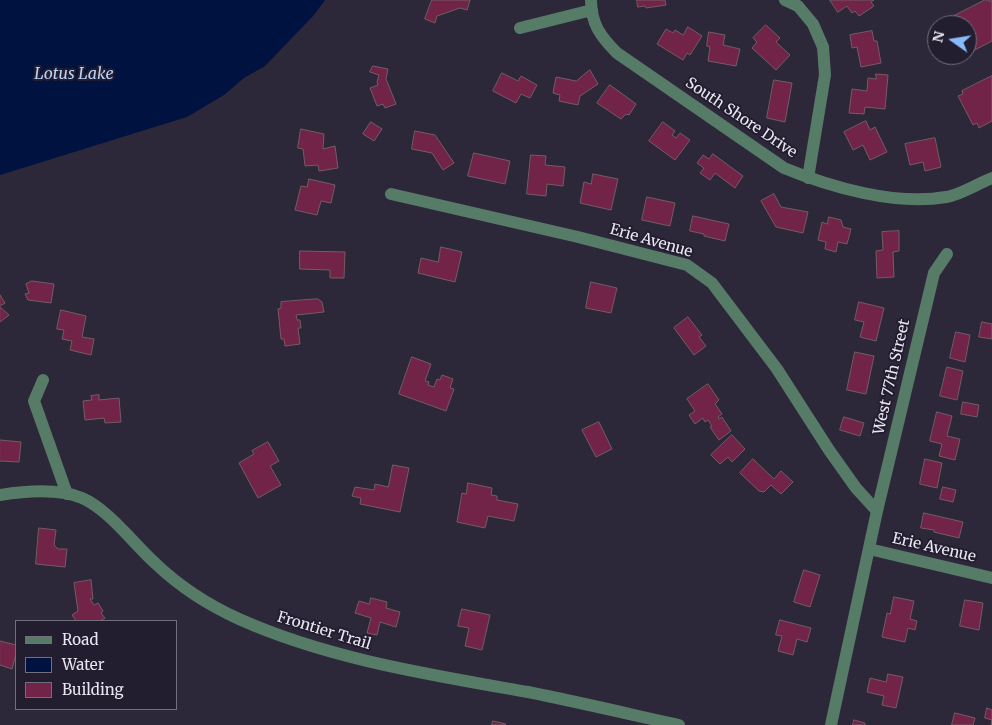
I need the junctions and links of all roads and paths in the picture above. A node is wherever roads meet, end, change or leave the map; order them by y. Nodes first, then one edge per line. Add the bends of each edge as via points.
1 (785, 0) edge
2 (592, 5) edge
3 (520, 28) dead end
4 (808, 178) junction
5 (992, 178) edge
6 (391, 194) dead end
7 (947, 254) dead end
8 (43, 380) dead end
9 (67, 494) junction
10 (0, 495) edge
11 (877, 510) junction
12 (869, 550) junction
13 (992, 578) edge
14 (679, 725) edge
15 (831, 725) edge

1 - 4 street via 798,6 814,24 823,47 826,75
2 - 3 street, South Shore Drive
2 - 4 street, South Shore Drive via 596,27 618,53 771,160
4 - 5 street, South Shore Drive via 860,193 915,200 947,197
6 - 11 street, Erie Avenue via 687,265 712,282 777,369 856,488
7 - 11 street, West 77th Street via 934,272
8 - 9 street via 34,401
9 - 10 street, Frontier Trail
9 - 14 street, Frontier Trail via 83,498 100,508 184,589 240,620 375,663
11 - 12 street, West 77th Street
12 - 13 street, Erie Avenue
12 - 15 street

